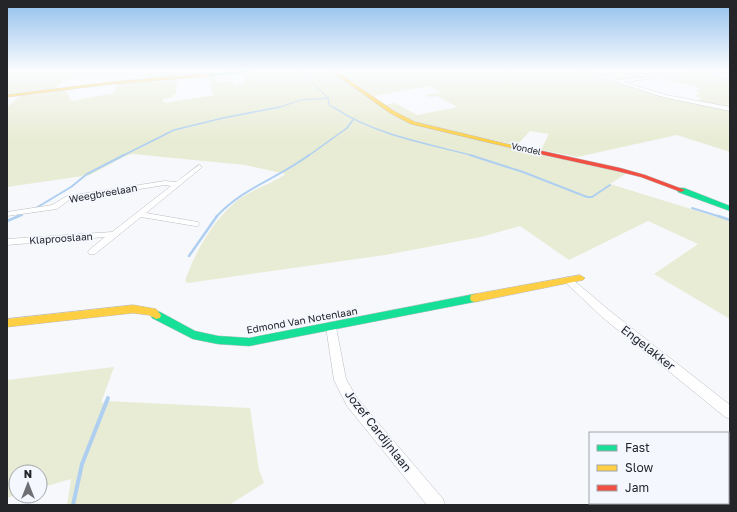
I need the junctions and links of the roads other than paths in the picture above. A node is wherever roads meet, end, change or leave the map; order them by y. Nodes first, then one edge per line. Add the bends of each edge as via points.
1 (25, 94) edge
2 (366, 94) edge
3 (658, 94) edge
4 (7, 96) edge
5 (730, 109) edge
6 (200, 167) dead end
7 (177, 184) junction
8 (730, 209) edge
9 (7, 214) edge
10 (140, 214) junction
11 (195, 224) dead end
12 (115, 234) junction
13 (7, 242) edge
14 (92, 252) dead end
15 (580, 278) dead end
16 (568, 280) junction
17 (7, 322) edge
18 (331, 327) junction
19 (730, 413) edge
20 (437, 505) edge

1 - 4 street
2 - 8 street, Vondel via 413,123 618,169
3 - 5 street
6 - 7 street, Klaprooslaan
7 - 9 street, Weegbreelaan via 165,183 67,198 54,207
7 - 10 street, Klaprooslaan
10 - 11 street
10 - 12 street, Klaprooslaan
12 - 13 street, Klaprooslaan
12 - 14 street, Klaprooslaan
15 - 16 street, Edmond Van Notenlaan
16 - 18 street, Edmond Van Notenlaan
16 - 19 street, Engelakker via 606,314
17 - 18 street, Edmond Van Notenlaan via 133,309 152,312 193,335 249,342
18 - 20 street, Jozef Cardijnlaan via 340,380 352,402

